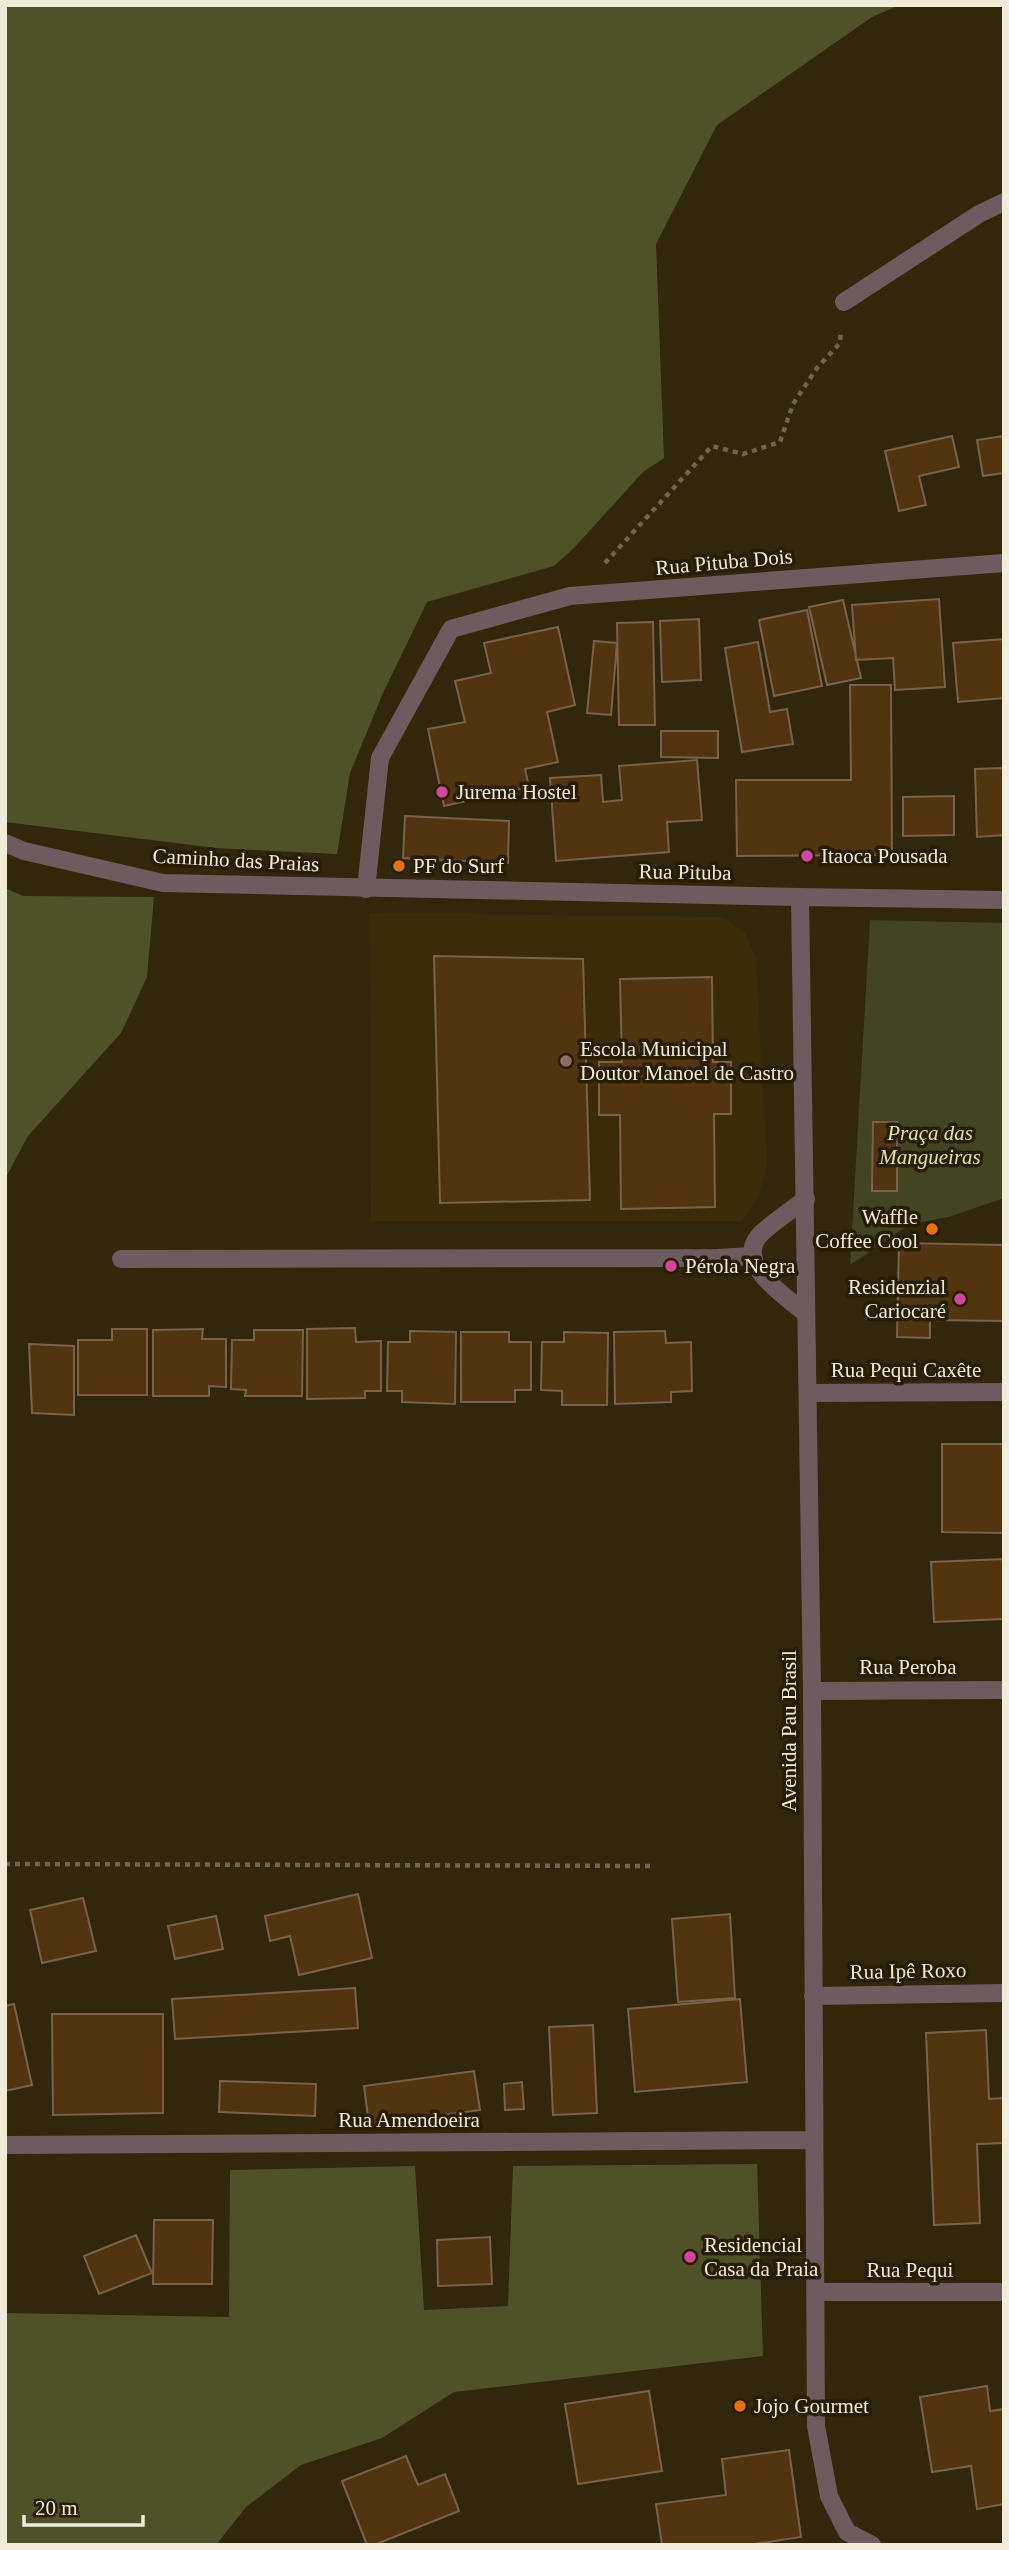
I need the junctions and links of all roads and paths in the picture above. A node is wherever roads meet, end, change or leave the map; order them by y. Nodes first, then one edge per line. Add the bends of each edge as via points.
1 (1004, 202) edge
2 (844, 302) joint
3 (605, 562) dead end
4 (1004, 563) edge
5 (5, 843) edge
6 (366, 889) junction
7 (800, 897) junction
8 (1004, 900) edge
9 (806, 1199) junction
10 (752, 1256) junction
11 (121, 1259) dead end
12 (806, 1313) junction
13 (1004, 1392) edge
14 (808, 1393) junction
15 (1004, 1690) edge
16 (812, 1691) junction
17 (5, 1864) edge
18 (652, 1866) dead end
19 (1004, 1993) edge
20 (813, 1996) junction
21 (814, 2140) junction
22 (5, 2145) edge
23 (817, 2292) junction
24 (1004, 2292) edge
25 (872, 2545) edge

1 - 2 street
2 - 3 path via 840,343 793,404 780,442 743,454 712,446
4 - 6 street, Rua Pituba Dois via 570,596 451,629 380,758
5 - 6 street, Caminho das Praias via 163,883
6 - 7 street, Rua Pituba
7 - 8 street, Rua Pituba
7 - 9 street, Avenida Pau Brasil
9 - 10 street via 757,1238
9 - 12 street, Avenida Pau Brasil
10 - 11 street
10 - 12 street via 757,1271
12 - 14 street, Avenida Pau Brasil
13 - 14 street, Rua Pequi Caxête
14 - 16 street, Avenida Pau Brasil
15 - 16 street, Rua Peroba
16 - 20 street, Avenida Pau Brasil
17 - 18 path
19 - 20 street, Rua Ipê Roxo
20 - 21 street, Avenida Pau Brasil
21 - 22 street, Rua Amendoeira
21 - 23 street, Avenida Pau Brasil
23 - 24 street, Rua Pequi
23 - 25 street, Avenida Pau Brasil via 816,2426 829,2496 847,2532

